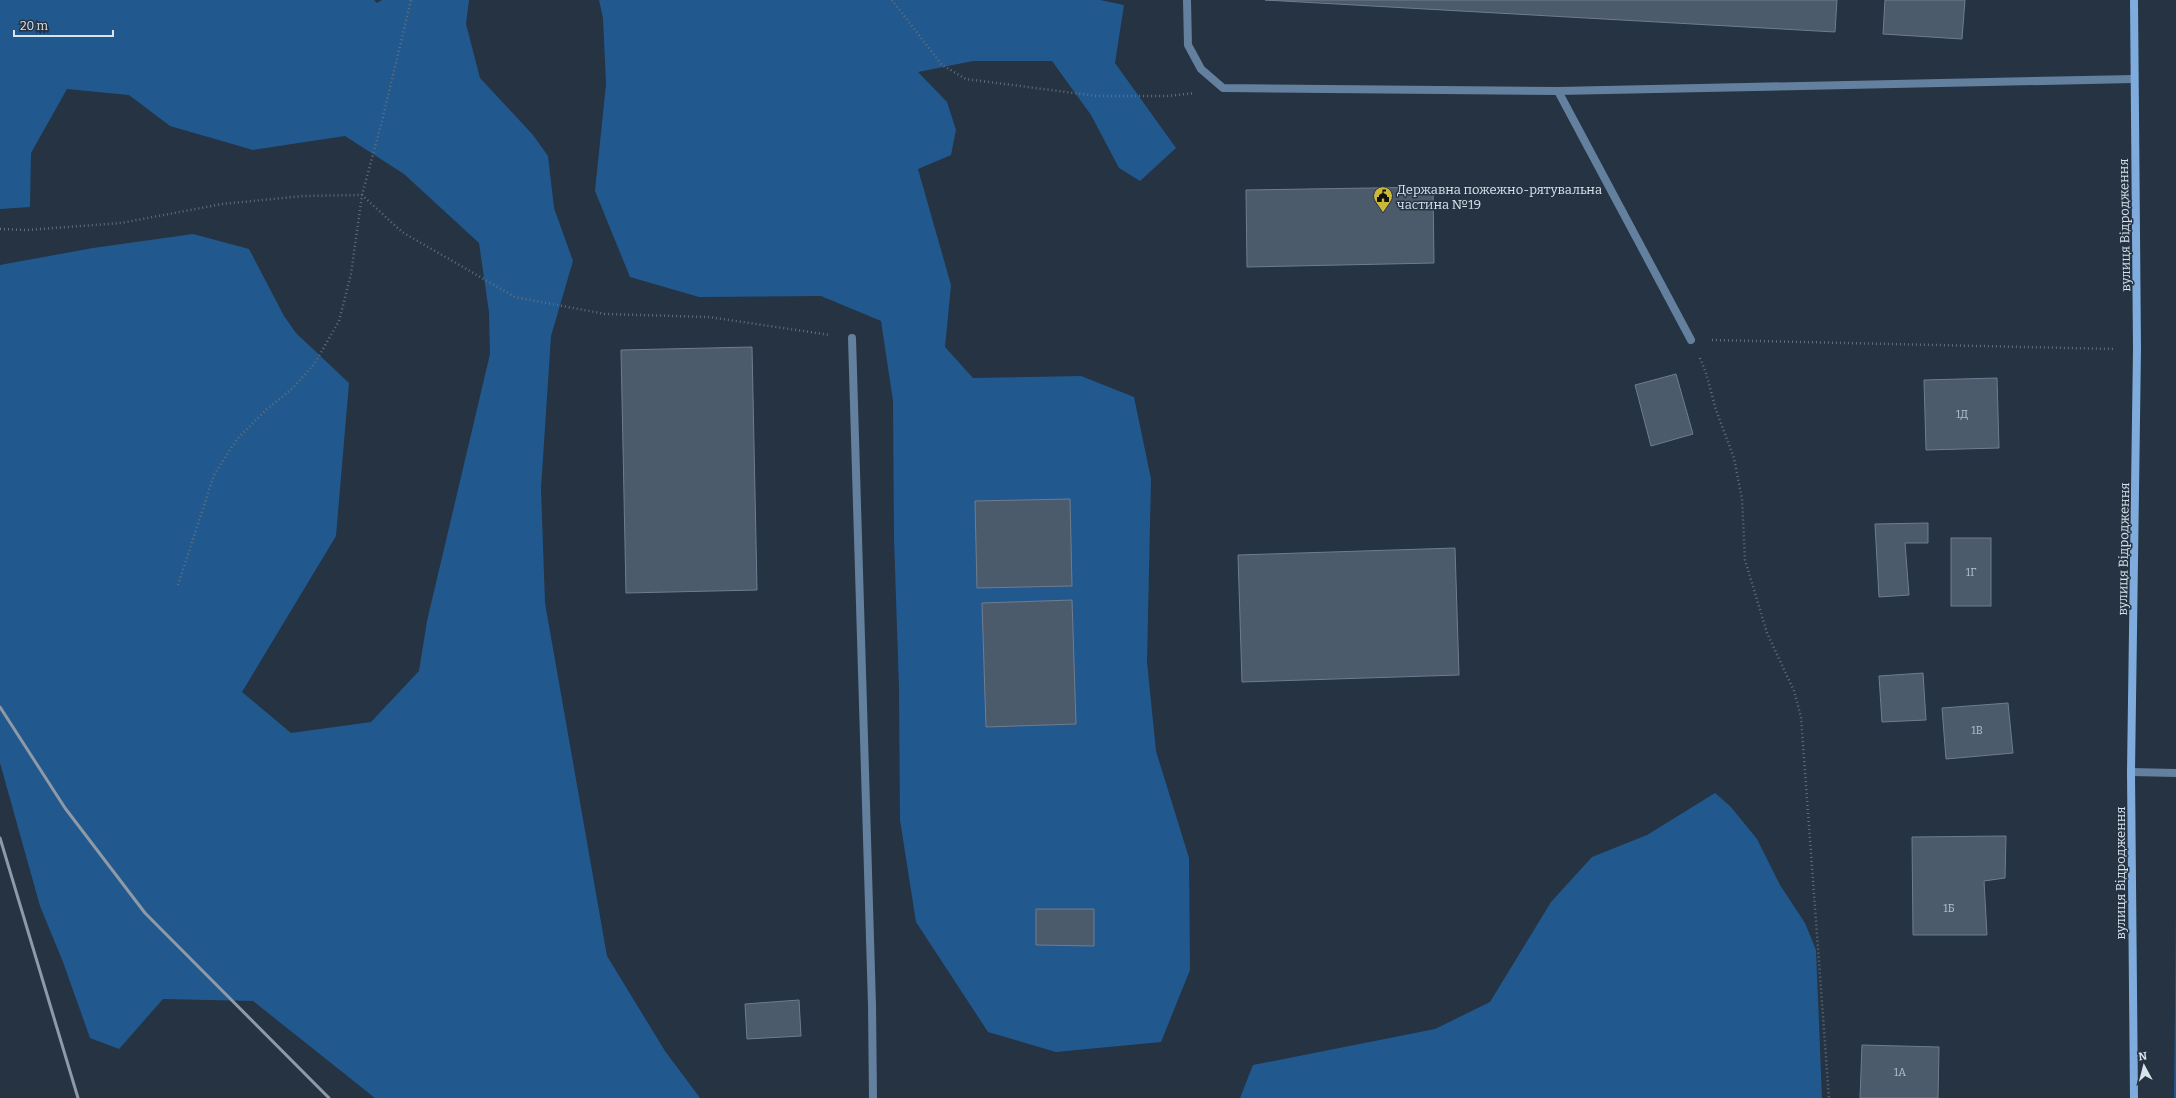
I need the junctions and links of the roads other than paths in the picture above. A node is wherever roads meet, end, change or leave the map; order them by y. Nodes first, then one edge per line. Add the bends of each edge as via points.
1 (1187, 0) edge
2 (2134, 0) edge
3 (2134, 79) junction
4 (1558, 92) junction
5 (852, 338) road end
6 (1691, 340) road end
7 (2131, 772) junction
8 (2176, 773) edge
9 (873, 1098) edge
10 (2134, 1098) edge

1 - 4 street via 1188,45 1201,69 1223,88
2 - 3 street, вулиця Відродження
3 - 4 street
3 - 7 street, вулиця Відродження via 2138,349
4 - 6 street
5 - 9 street
7 - 8 street
7 - 10 street, вулиця Відродження

